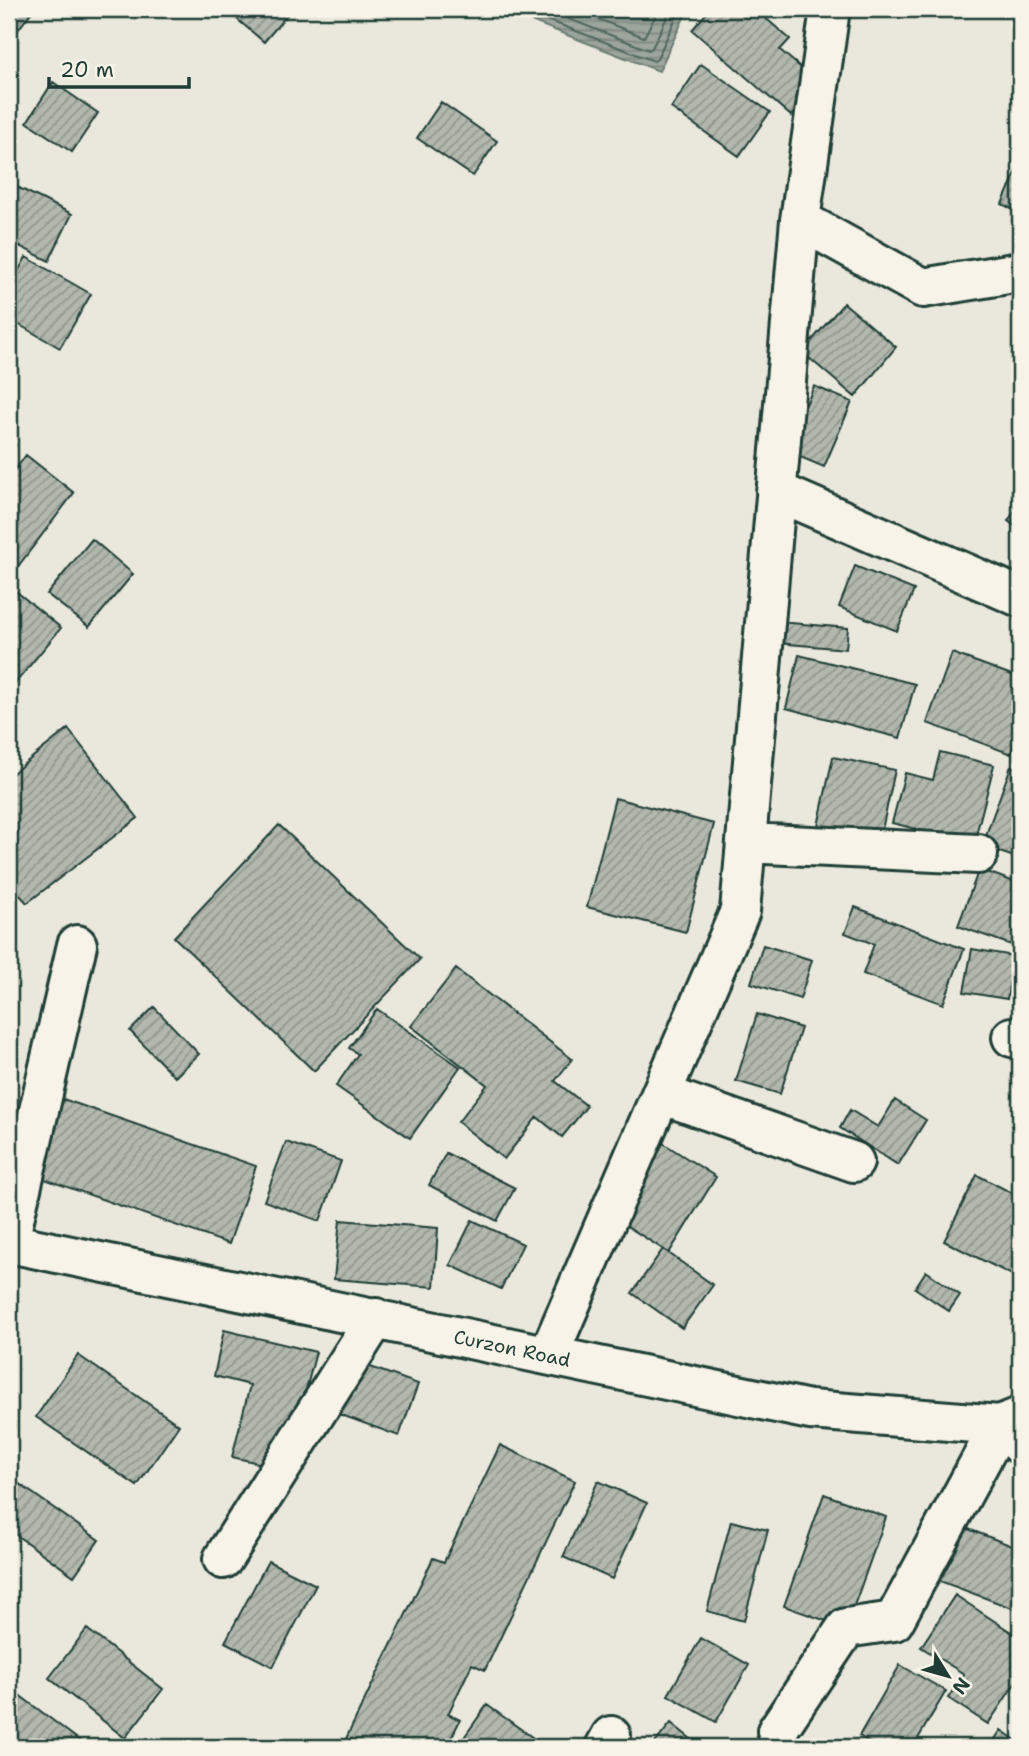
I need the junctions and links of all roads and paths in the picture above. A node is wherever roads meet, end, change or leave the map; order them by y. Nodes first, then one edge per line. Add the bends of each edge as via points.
1 (830, 9) edge
2 (800, 220) junction
3 (1020, 272) edge
4 (776, 491) junction
5 (1020, 597) edge
6 (746, 843) junction
7 (978, 854) dead end
8 (77, 945) dead end
9 (661, 1094) junction
10 (854, 1162) dead end
11 (9, 1242) edge
12 (376, 1318) junction
13 (549, 1354) junction
14 (1014, 1429) edge
15 (223, 1559) dead end
16 (777, 1731) dead end

1 - 2 street
2 - 3 street via 923,288
2 - 4 street
4 - 5 street
4 - 6 street
6 - 7 street
6 - 9 street via 740,911
8 - 11 street
9 - 10 street
9 - 13 street
11 - 12 street, Curzon Road
12 - 13 street, Curzon Road
12 - 15 street
13 - 14 street, Curzon Road via 810,1410
14 - 16 street via 894,1621 846,1628

